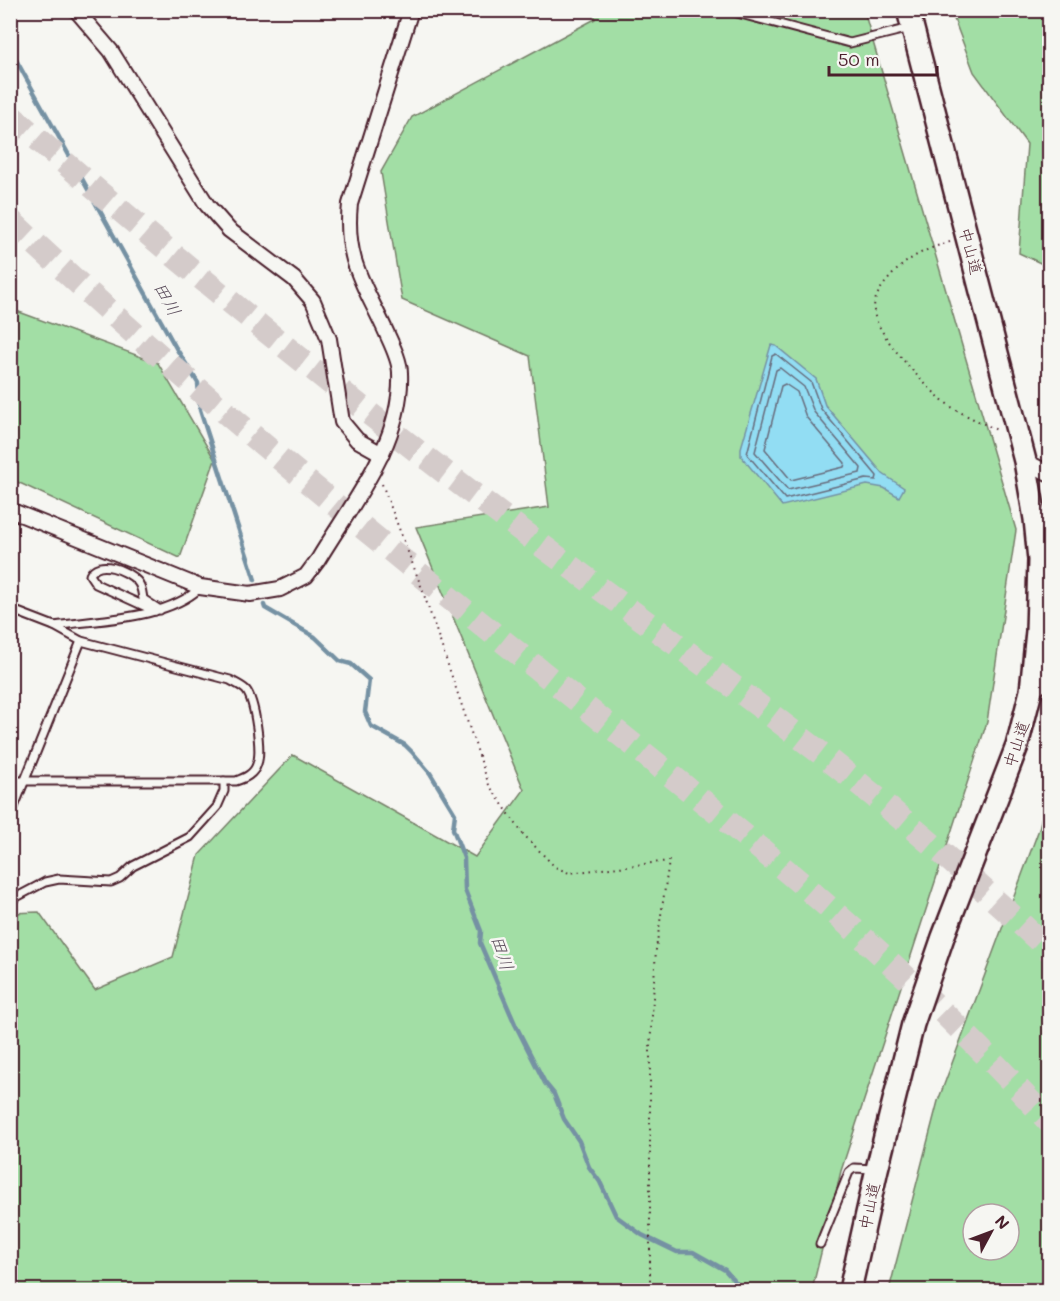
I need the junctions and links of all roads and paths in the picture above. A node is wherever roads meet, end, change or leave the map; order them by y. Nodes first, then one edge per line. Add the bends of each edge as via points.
1 (76, 10) edge
2 (411, 10) edge
3 (726, 10) edge
4 (910, 19) edge
5 (950, 242) dead end
6 (1000, 432) dead end
7 (382, 454) junction
8 (1025, 461) junction
9 (1050, 474) edge
10 (381, 482) dead end
11 (10, 510) edge
12 (200, 587) junction
13 (12, 611) edge
14 (158, 611) junction
15 (54, 626) junction
16 (81, 641) junction
17 (1050, 680) edge
18 (1031, 691) junction
19 (25, 781) junction
20 (224, 781) junction
21 (10, 783) edge
22 (10, 817) edge
23 (11, 900) edge
24 (877, 1169) junction
25 (820, 1244) dead end
26 (650, 1290) edge
27 (850, 1290) edge

1 - 7 street via 111,51 207,205 230,230 294,279 313,301 329,339 342,422 357,440
2 - 7 street via 350,204 348,228 359,277 400,370 398,405
3 - 4 lane via 850,43
4 - 8 highway, 中山道
5 - 6 path via 925,248 897,269 878,291 874,311 886,338 924,384 950,406
7 - 12 street via 306,576 280,589 250,594
8 - 9 street
8 - 18 highway, 中山道 via 1039,560
10 - 26 path via 489,785 523,834 555,867 569,873 669,861 656,949 650,1048
11 - 12 street
12 - 14 lane via 189,598
13 - 15 lane
14 - 14 lane via 96,584 90,575 98,566 107,566 136,579 143,600
14 - 15 lane
15 - 16 lane
16 - 19 lane
16 - 20 lane via 230,680 245,689 252,702 257,766 247,777
17 - 18 street
18 - 24 highway, 中山道 via 1017,746 913,1024
19 - 20 lane
19 - 21 lane
19 - 22 lane
20 - 23 lane via 217,807 190,837 133,866 120,878 111,882 59,879
24 - 25 lane via 854,1168 849,1172
24 - 27 highway, 中山道

